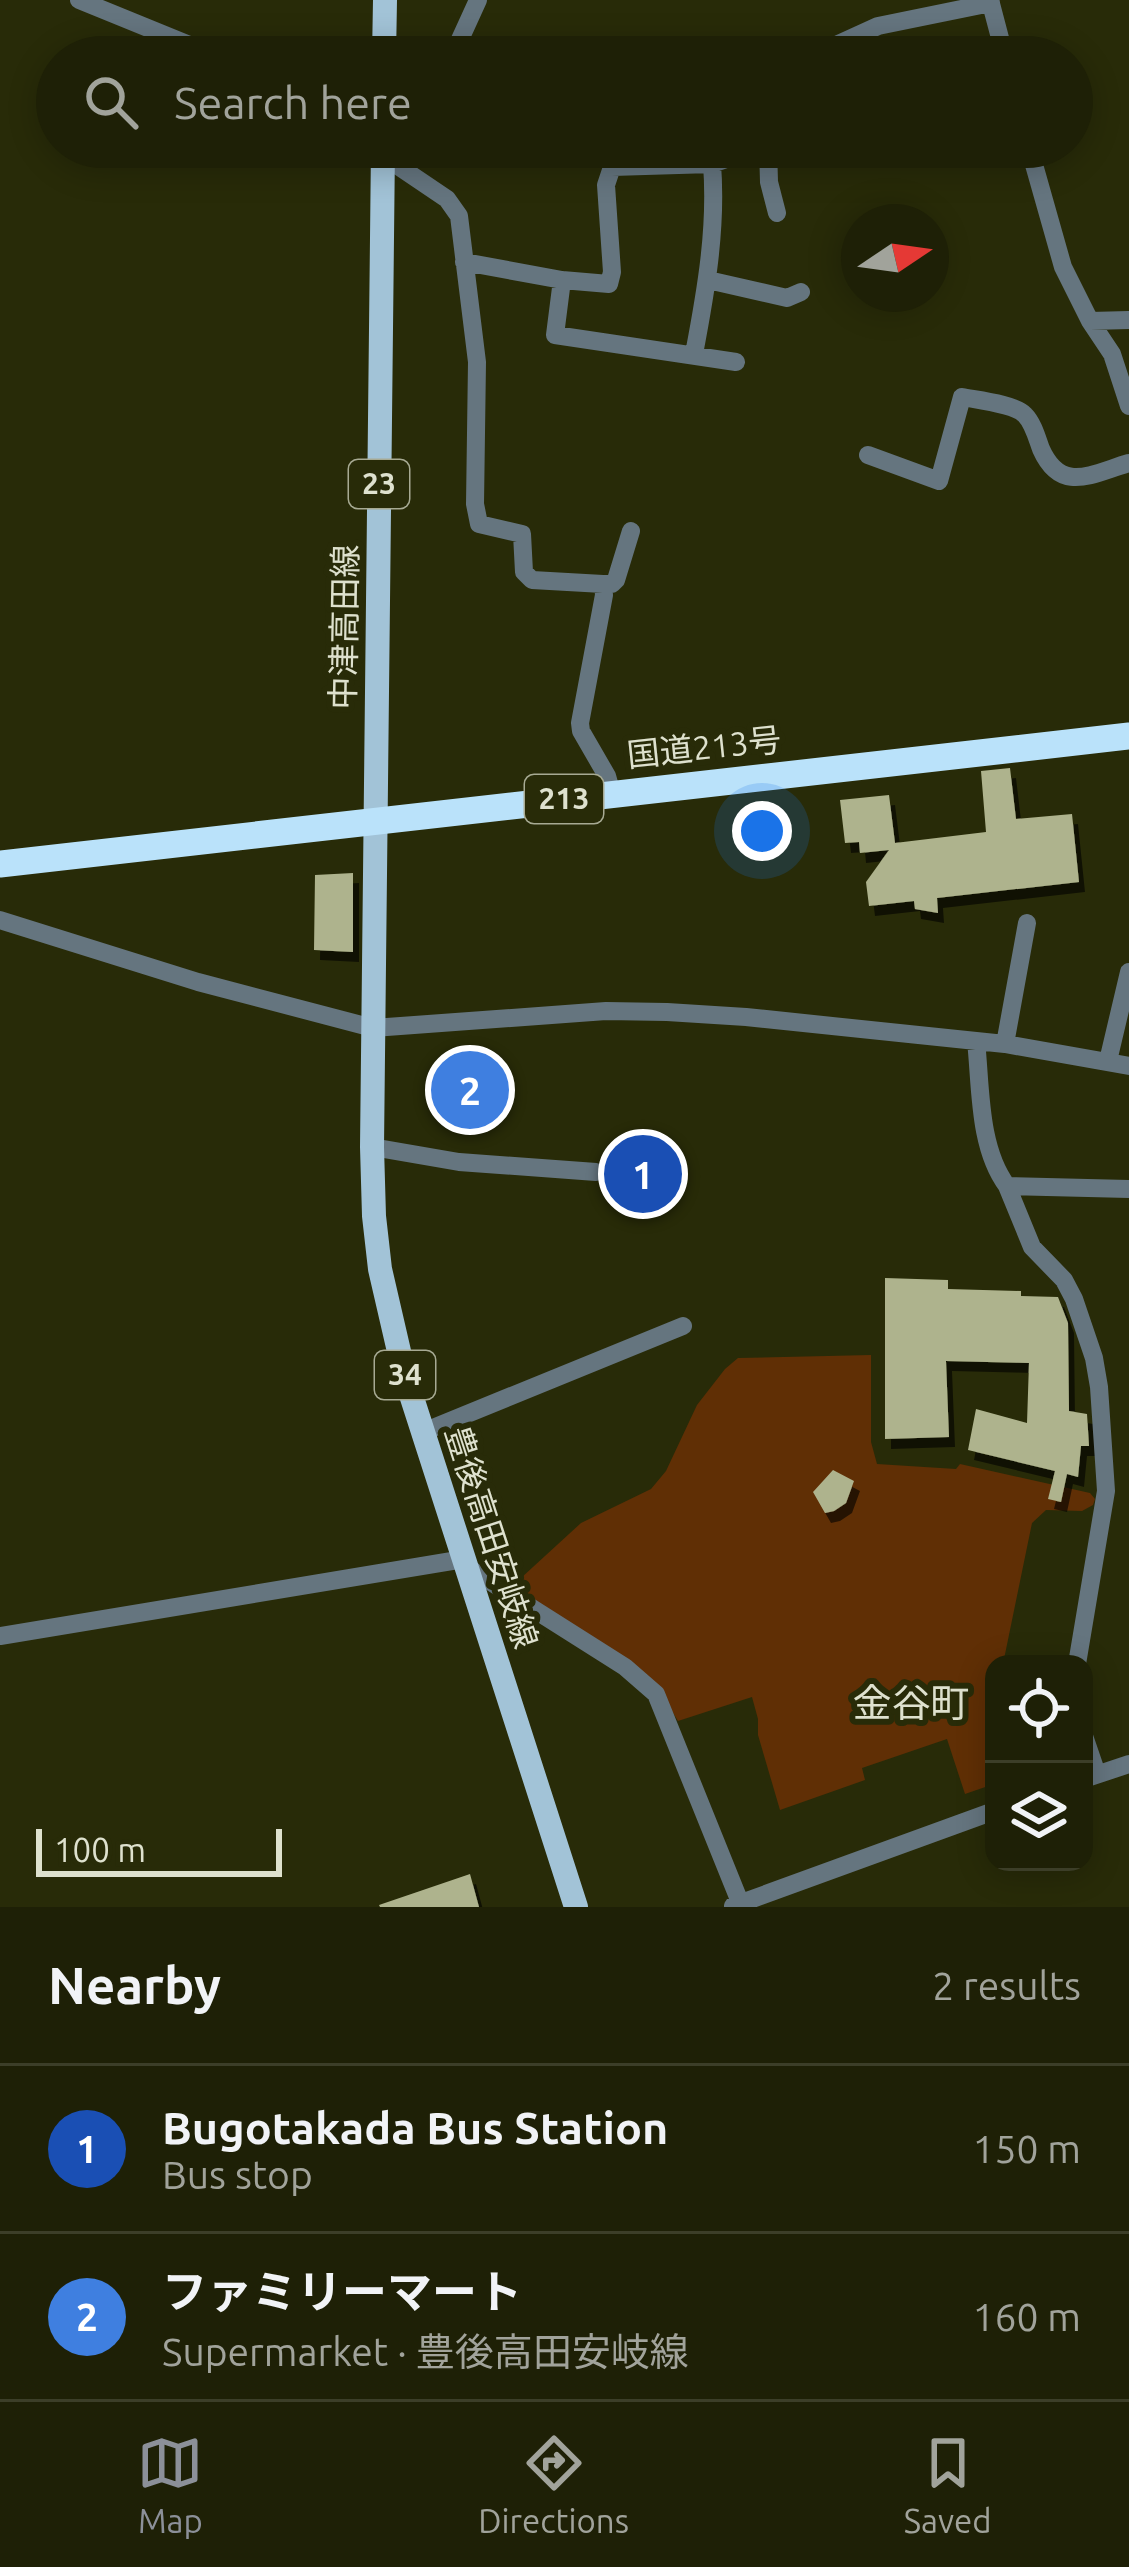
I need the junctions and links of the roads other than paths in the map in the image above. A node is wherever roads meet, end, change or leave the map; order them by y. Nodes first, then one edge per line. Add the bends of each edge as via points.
1 (79, 0) edge
2 (385, 0) edge
3 (478, 0) edge
4 (991, 1) edge
5 (167, 36) edge
6 (384, 36) edge
7 (462, 36) edge
8 (856, 36) edge
9 (1000, 36) edge
10 (379, 168) edge
11 (403, 168) edge
12 (611, 168) edge
13 (712, 168) edge
14 (768, 168) edge
15 (1035, 168) edge
16 (777, 213) dead end
17 (464, 262) junction
18 (562, 280) junction
19 (708, 280) junction
20 (801, 292) dead end
21 (1129, 320) edge
22 (1090, 321) junction
23 (694, 354) junction
24 (736, 362) dead end
25 (1129, 406) edge
26 (868, 455) dead end
27 (1129, 463) edge
28 (631, 531) dead end
29 (603, 584) junction
30 (1129, 736) edge
31 (612, 794) junction
32 (375, 820) junction
33 (0, 864) edge
34 (0, 920) edge
35 (1027, 923) dead end
36 (1129, 972) edge
37 (373, 1028) junction
38 (976, 1040) junction
39 (1005, 1044) junction
40 (1108, 1061) junction
41 (1129, 1066) edge
42 (372, 1147) junction
43 (596, 1172) dead end
44 (1007, 1186) junction
45 (1129, 1189) edge
46 (683, 1325) dead end
47 (423, 1432) junction
48 (465, 1563) junction
49 (0, 1636) edge
50 (1079, 1655) edge
51 (1129, 1764) edge
52 (1093, 1775) edge
53 (985, 1814) edge
54 (738, 1906) edge
55 (576, 1907) edge

1 - 5 street
2 - 6 main road
3 - 7 street
4 - 8 street
4 - 9 street
10 - 32 main road, 中津高田線 / 23
11 - 17 street via 454,206
12 - 18 street via 609,284
13 - 19 street
14 - 16 street
15 - 22 street via 1058,253
17 - 18 street
17 - 29 street via 478,377 479,524 522,534 524,572 532,580
18 - 23 street via 555,335
19 - 20 street via 787,298
19 - 23 street
21 - 22 street
22 - 25 street via 1112,354
23 - 24 street
26 - 27 street via 938,481 962,397 1028,417 1048,466 1061,476
28 - 29 street via 616,580
29 - 31 street via 580,723
30 - 31 highway, 国道213号 / 213
31 - 32 highway, 国道213号 / 213
32 - 33 highway, 国道213号 / 213
32 - 37 main road, 豊後高田安岐線 / 34
34 - 37 street
35 - 39 street
36 - 40 street
37 - 38 street via 667,1012
37 - 42 main road, 豊後高田安岐線 / 34
38 - 39 street
38 - 44 street via 988,1138
39 - 40 street
40 - 41 street
42 - 43 street
42 - 47 main road, 豊後高田安岐線 / 34 via 380,1269
44 - 45 street
44 - 50 street via 1032,1247 1074,1299 1099,1387 1106,1491
46 - 47 street
47 - 48 main road, 豊後高田安岐線 / 34
48 - 49 street
48 - 54 street via 656,1694
48 - 55 main road, 豊後高田安岐線 / 34
51 - 52 street
53 - 54 street

